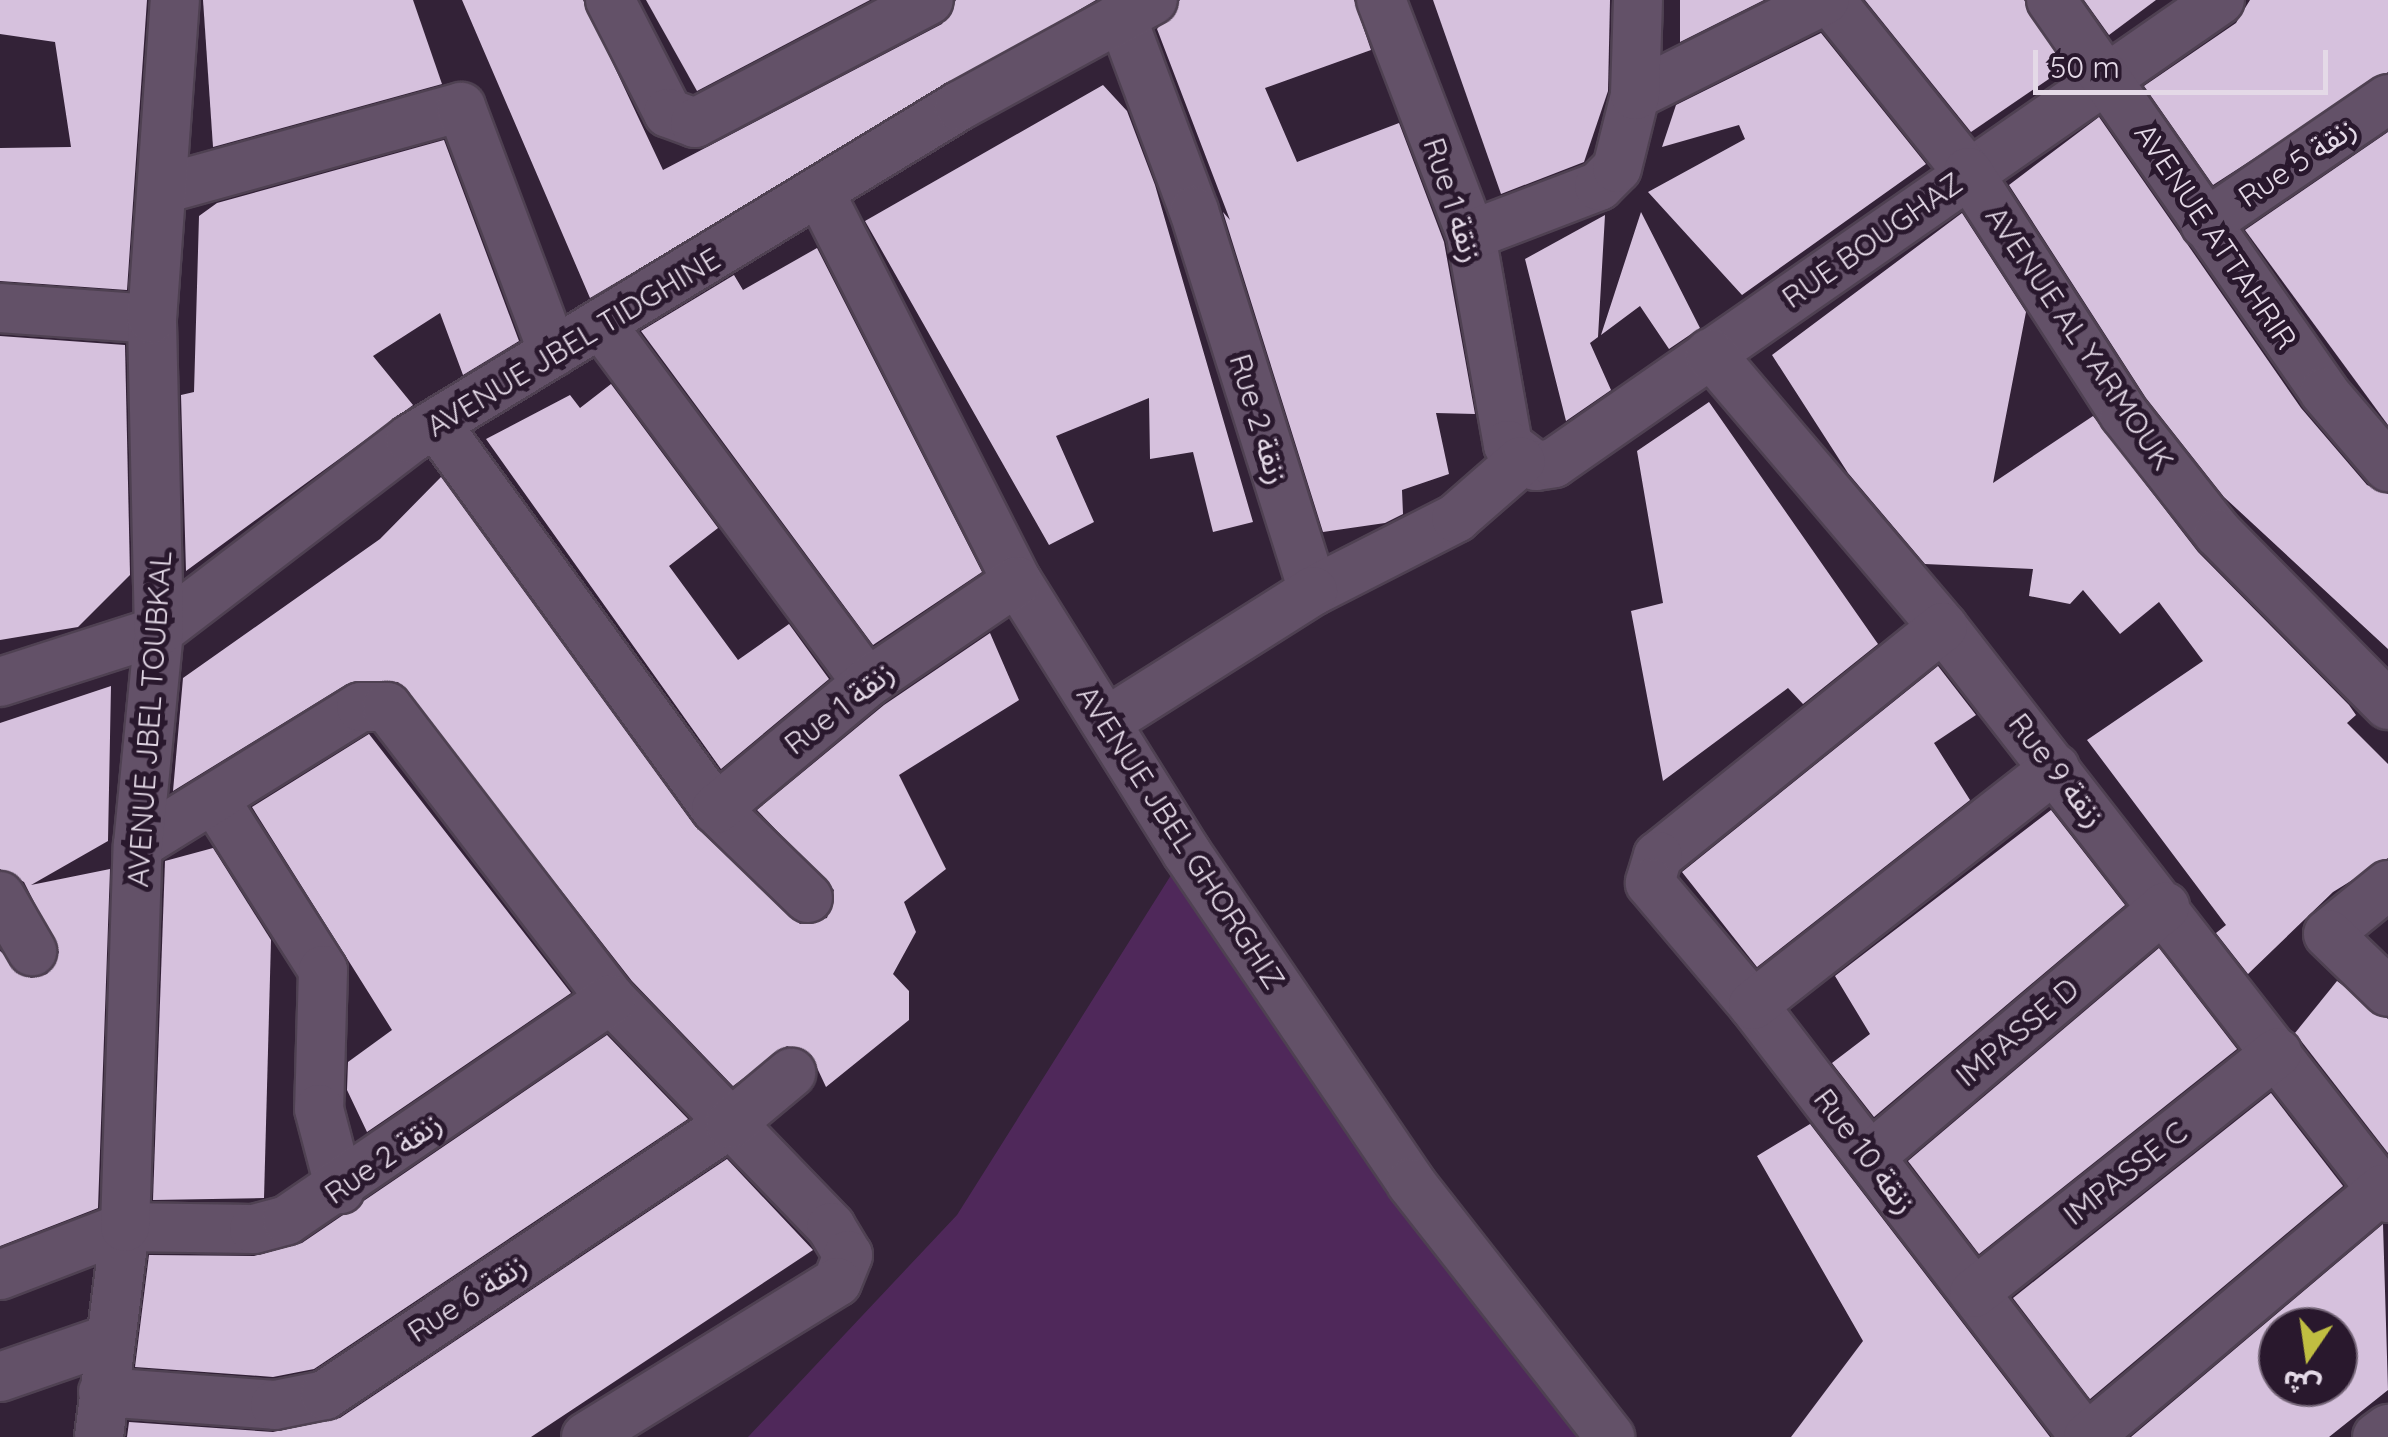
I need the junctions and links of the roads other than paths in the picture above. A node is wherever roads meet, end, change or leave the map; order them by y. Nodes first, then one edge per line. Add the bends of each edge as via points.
1 (175, 0) edge
2 (610, 0) edge
3 (929, 0) edge
4 (1382, 0) edge
5 (1638, 0) edge
6 (1828, 0) edge
7 (2051, 0) edge
8 (2220, 0) edge
9 (1137, 7) edge
10 (2109, 78) junction
11 (1635, 96) junction
12 (2388, 100) edge
13 (1968, 172) junction
14 (167, 188) junction
15 (820, 193) junction
16 (2205, 224) junction
17 (1471, 236) junction
18 (0, 308) edge
19 (152, 319) junction
20 (602, 326) junction
21 (553, 352) junction
22 (1710, 354) junction
23 (436, 424) junction
24 (1520, 461) junction
25 (2388, 467) edge
26 (1017, 580) junction
27 (1314, 591) junction
28 (1943, 627) junction
29 (159, 631) junction
30 (0, 682) edge
31 (867, 682) junction
32 (2388, 705) edge
33 (1106, 722) junction
34 (2056, 768) junction
35 (214, 798) junction
36 (716, 809) junction
37 (138, 845) junction
38 (2388, 885) edge
39 (0, 896) edge
40 (808, 898) dead end
41 (2165, 907) junction
42 (32, 951) dead end
43 (2388, 992) edge
44 (612, 999) junction
45 (1753, 1005) junction
46 (2277, 1053) junction
47 (790, 1073) dead end
48 (730, 1124) junction
49 (1870, 1157) junction
50 (340, 1189) junction
51 (2385, 1194) edge
52 (125, 1227) junction
53 (2, 1274) edge
54 (1974, 1293) junction
55 (107, 1340) junction
56 (0, 1377) edge
57 (101, 1414) edge
58 (2388, 1429) edge
59 (586, 1437) edge
60 (1610, 1437) edge
61 (2086, 1437) edge
62 (2378, 1437) edge

1 - 14 street, AVENUE JBEL TOUBKAL
2 - 3 street via 652,89 683,123 708,120
4 - 17 street, Rue 1 زنقة
5 - 11 street
6 - 11 street
6 - 13 street, AVENUE AL YARMOUK
7 - 10 street, AVENUE ATTAHRIR
8 - 10 street, RUE BOUGHAZ
9 - 15 street, AVENUE JBEL TIDGHINE
9 - 27 street, Rue 2 زنقة
10 - 13 street, RUE BOUGHAZ
10 - 16 street, AVENUE ATTAHRIR
11 - 17 street via 1622,156 1605,182
12 - 16 street, Rue 5 زنقة
13 - 22 street, RUE BOUGHAZ
13 - 32 street, AVENUE AL YARMOUK via 2124,414 2218,532
14 - 19 street, AVENUE JBEL TOUBKAL
14 - 21 street via 461,108
15 - 20 street, AVENUE JBEL TIDGHINE
15 - 26 street, AVENUE JBEL GHORGHIZ
16 - 25 street, AVENUE ATTAHRIR
17 - 24 street, Rue 1 زنقة via 1508,445
18 - 19 street
19 - 29 street, AVENUE JBEL TOUBKAL
20 - 21 street, AVENUE JBEL TIDGHINE
20 - 31 street
21 - 23 street, AVENUE JBEL TIDGHINE
22 - 24 street, RUE BOUGHAZ via 1554,463
22 - 28 street, Rue 9 زنقة
23 - 29 street, AVENUE JBEL TIDGHINE
23 - 36 street
24 - 27 street via 1456,518
26 - 31 street, Rue 1 زنقة
26 - 33 street, AVENUE JBEL GHORGHIZ
27 - 33 street
28 - 34 street, Rue 9 زنقة
28 - 45 street, Rue 10 زنقة via 1652,866 1653,890
29 - 30 street, AVENUE JBEL TIDGHINE
29 - 37 street, AVENUE JBEL TOUBKAL
31 - 36 street, Rue 1 زنقة
33 - 60 street, AVENUE JBEL GHORGHIZ via 1410,1182
34 - 41 street, Rue 9 زنقة
34 - 45 street
35 - 37 street
35 - 44 street via 361,707 386,707
35 - 50 street via 323,970 319,1109
36 - 40 street
37 - 52 street, AVENUE JBEL TOUBKAL
38 - 43 street via 2328,934
39 - 42 street
41 - 46 street, Rue 9 زنقة
41 - 49 street, IMPASSE D
44 - 48 street
44 - 50 street, Rue 2 زنقة
45 - 49 street, Rue 10 زنقة
46 - 51 street, Rue 9 زنقة
46 - 54 street, IMPASSE C
47 - 48 street, Rue 6 زنقة
48 - 57 street, Rue 6 زنقة via 325,1394 276,1405
48 - 59 street via 832,1227 848,1255 836,1282
49 - 54 street, Rue 10 زنقة
50 - 52 street, Rue 2 زنقة via 254,1230
51 - 61 street
52 - 53 street
52 - 55 street, AVENUE JBEL TOUBKAL
54 - 61 street, Rue 10 زنقة
55 - 56 street
55 - 57 street, AVENUE JBEL TOUBKAL
58 - 62 street

